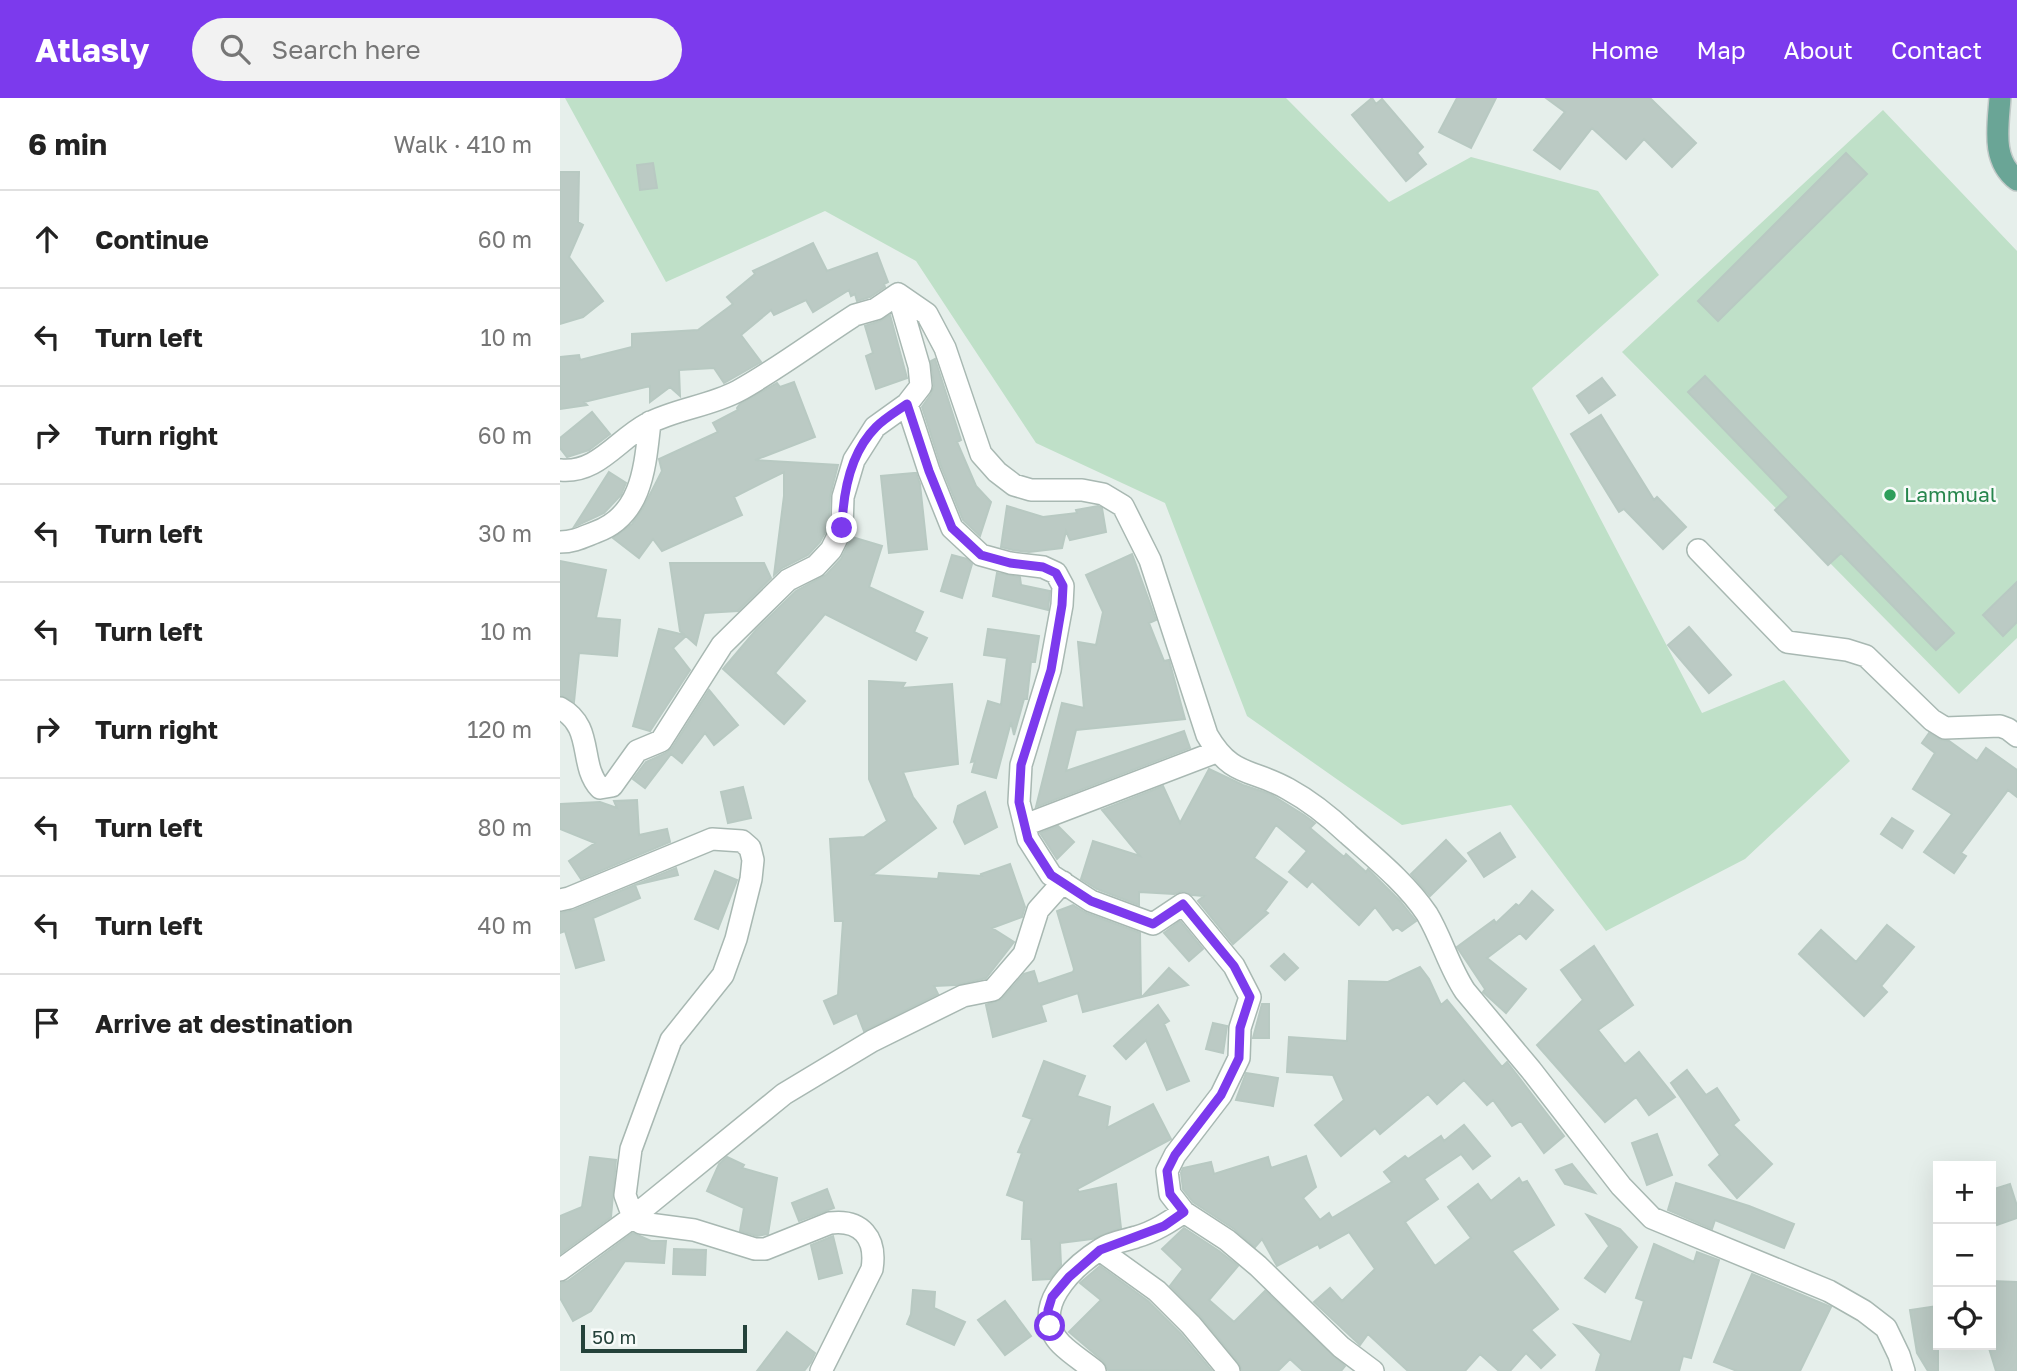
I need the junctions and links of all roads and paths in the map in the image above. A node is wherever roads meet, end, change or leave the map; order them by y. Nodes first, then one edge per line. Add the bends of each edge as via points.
1 (1986, 98) edge
2 (2000, 98) edge
3 (2017, 116) edge
4 (1997, 130) junction
5 (2017, 180) edge
6 (898, 294) junction
7 (907, 404) junction
8 (650, 422) junction
9 (560, 470) edge
10 (560, 542) edge
11 (1699, 550) dead end
12 (560, 708) edge
13 (2017, 736) edge
14 (1216, 752) junction
15 (1025, 825) junction
16 (1063, 882) junction
17 (560, 900) edge
18 (1184, 1212) junction
19 (633, 1217) junction
20 (1100, 1250) junction
21 (560, 1270) edge
22 (821, 1371) edge
23 (1095, 1371) edge
24 (1229, 1371) edge
25 (1373, 1371) edge
26 (1904, 1371) edge

1 - 4 main road
2 - 4 main road
3 - 4 main road
4 - 5 main road via 2000,156
6 - 7 street via 921,387
6 - 8 street via 876,309 855,315 736,392
6 - 14 street via 927,314 945,348 981,454 997,472 1014,485 1031,490 1082,490 1102,494 1123,506 1150,560
7 - 12 street via 875,427 854,460 843,497 842,528 831,550 816,566 788,580 722,646 661,741 637,751 612,786 600,788 592,780 583,732
7 - 15 street via 952,528 981,555 1043,567 1056,573 1063,586 1051,670 1021,765 1019,802
8 - 9 street via 600,461 572,471
8 - 10 street via 645,469 635,498 606,529 575,542
11 - 13 street via 1787,642 1866,656 1945,728 2000,726
14 - 15 street
14 - 26 street via 1245,773 1287,788 1315,806 1412,895 1465,991 1652,1219 1864,1311 1885,1328
15 - 16 street via 1028,839 1051,875
16 - 18 street via 1091,901 1153,924 1183,904 1234,966 1250,997 1240,1028 1239,1058 1221,1095 1167,1171 1170,1194
16 - 19 street via 1038,910 1024,954 993,990 963,996 872,1041 784,1094
17 - 19 street via 712,839 741,841 750,848 753,860 728,962 715,986 671,1040 639,1122 625,1181
18 - 20 street via 1164,1226
18 - 25 street via 1258,1266 1342,1348
19 - 21 street
19 - 22 street via 642,1223 694,1230 755,1249 830,1223 858,1225 872,1248 872,1269
20 - 23 street via 1069,1277 1052,1297 1048,1310 1059,1343
20 - 24 street via 1157,1291

